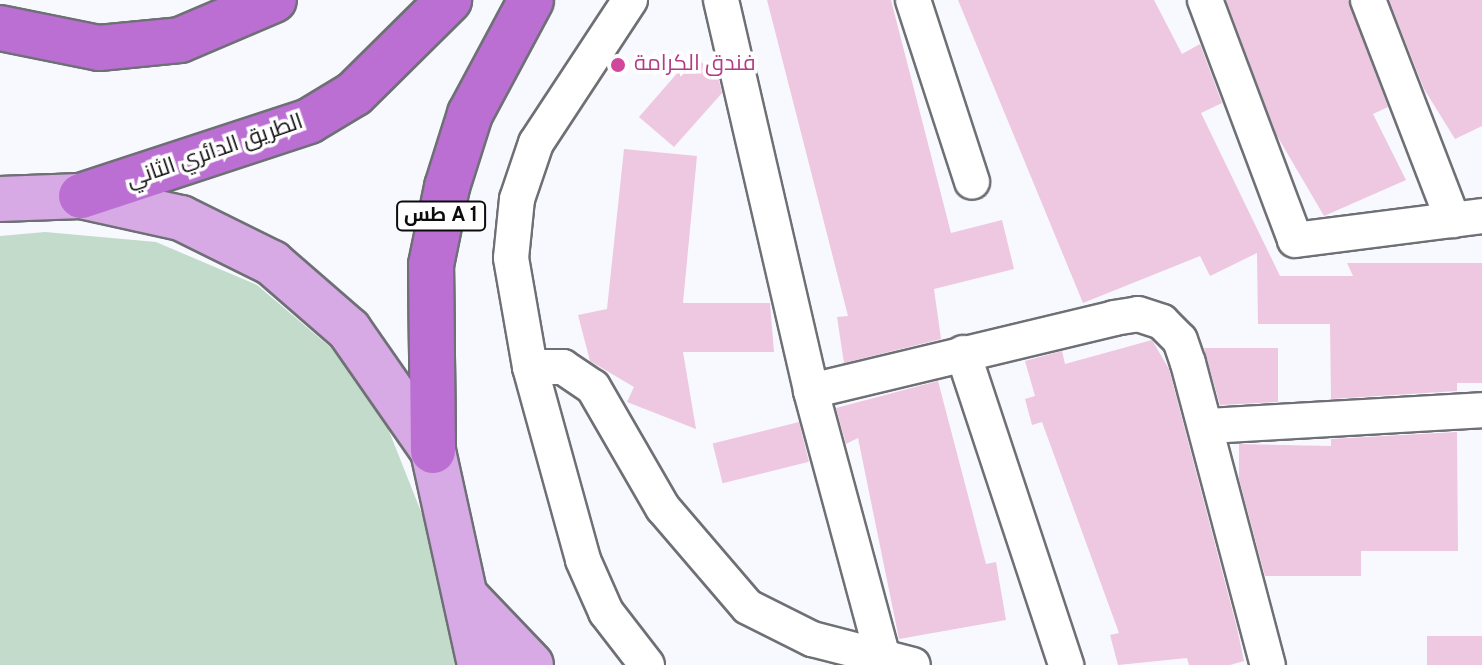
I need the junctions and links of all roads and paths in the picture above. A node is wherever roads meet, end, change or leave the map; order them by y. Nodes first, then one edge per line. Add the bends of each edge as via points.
1 (274, 0) edge
2 (449, 0) edge
3 (531, 0) edge
4 (630, 0) edge
5 (721, 0) edge
6 (913, 0) edge
7 (1205, 0) edge
8 (1368, 0) edge
9 (0, 28) edge
10 (972, 182) dead end
11 (7, 193) edge
12 (81, 196) junction
13 (1467, 218) edge
14 (963, 353) junction
15 (530, 367) junction
16 (811, 391) junction
17 (1482, 410) edge
18 (1208, 426) junction
19 (433, 451) junction
20 (468, 599) junction
21 (898, 663) edge
22 (480, 665) edge
23 (531, 665) edge
24 (647, 665) edge
25 (1066, 665) edge
26 (1268, 665) edge

1 - 9 highway via 166,41 99,48
2 - 12 highway, الطريق الدائري الثاني via 354,94 309,121
3 - 19 highway, طس A 1 via 470,114 447,187 431,265
4 - 15 street via 536,143 517,199 511,258
5 - 16 street
6 - 10 street
7 - 13 street via 1295,240
8 - 13 street
11 - 12 main road
12 - 19 main road via 181,218 272,263 349,330
14 - 16 street
14 - 18 street via 1138,314 1180,340
14 - 25 street
15 - 21 street via 563,367 593,387 663,508 748,607 779,627
15 - 24 street via 583,560 606,612
16 - 21 street
17 - 18 street
18 - 26 street
19 - 20 main road
20 - 22 main road
20 - 23 main road

